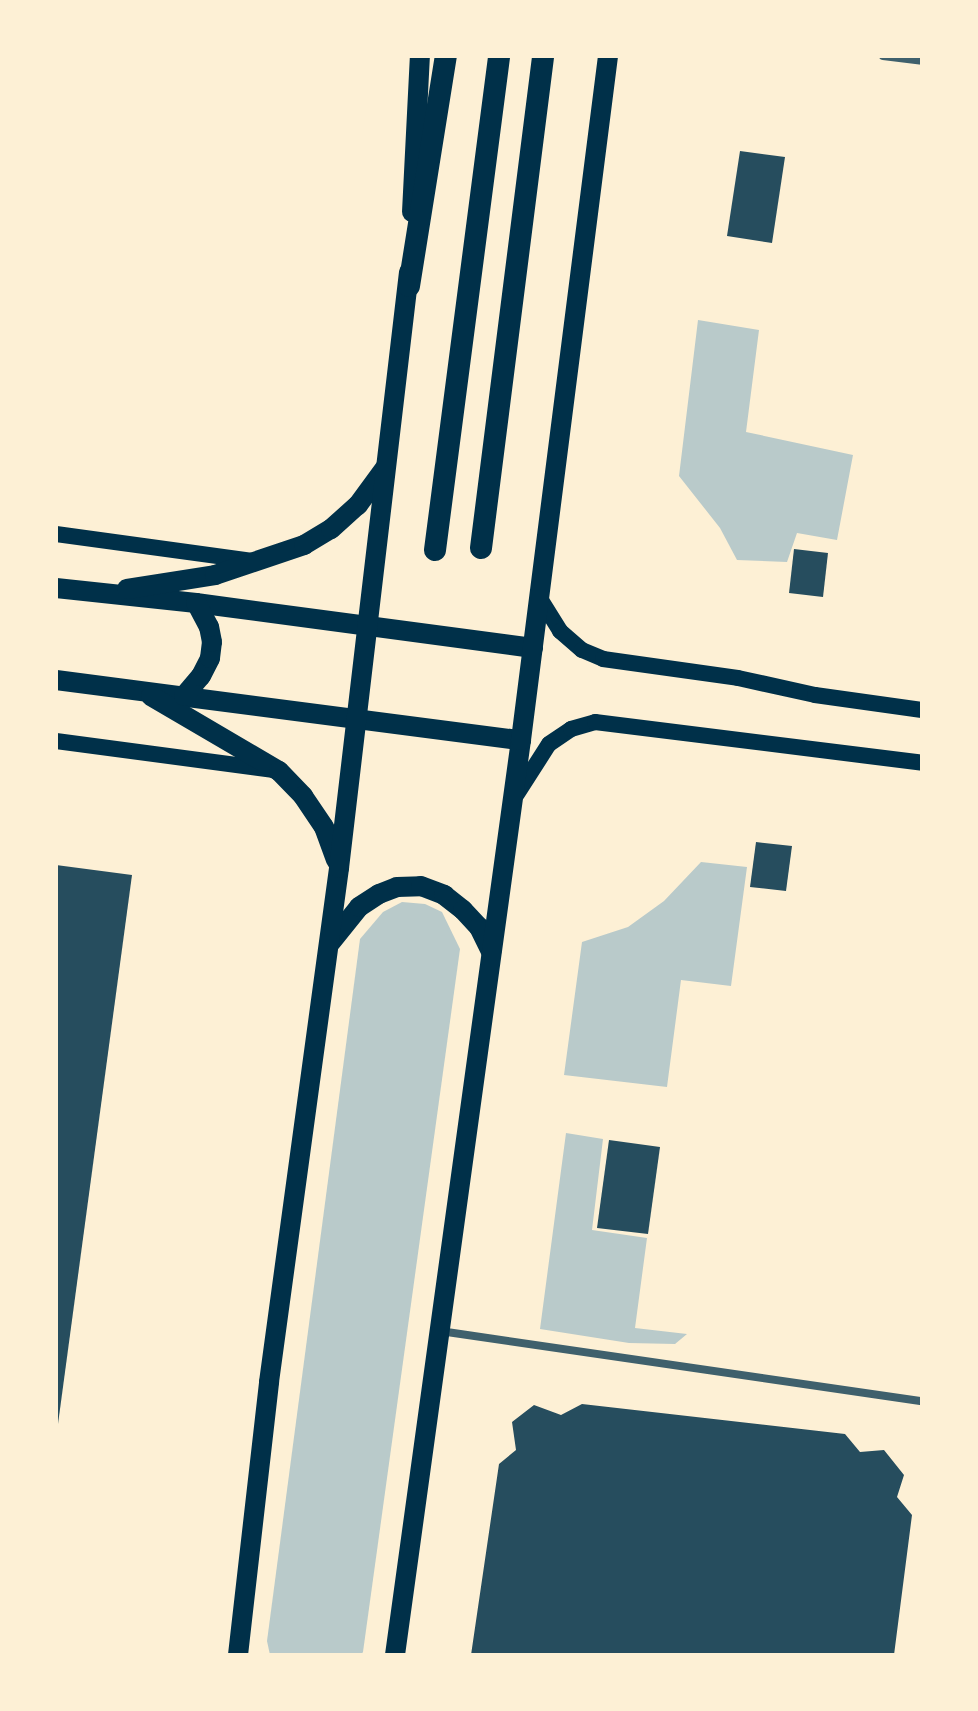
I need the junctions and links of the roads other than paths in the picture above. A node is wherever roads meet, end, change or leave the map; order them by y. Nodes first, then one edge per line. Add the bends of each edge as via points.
1 (420, 56) edge
2 (446, 56) edge
3 (499, 56) edge
4 (543, 56) edge
5 (608, 56) edge
6 (883, 56) edge
7 (922, 61) edge
8 (409, 286) junction
9 (387, 465) junction
10 (56, 534) edge
11 (481, 548) dead end
12 (435, 550) dead end
13 (259, 562) junction
14 (56, 588) edge
15 (100, 594) junction
16 (539, 597) junction
17 (196, 603) junction
18 (368, 626) junction
19 (533, 648) junction
20 (56, 680) edge
21 (140, 691) junction
22 (184, 696) junction
23 (922, 710) edge
24 (354, 717) junction
25 (521, 740) junction
26 (56, 741) edge
27 (922, 763) edge
28 (279, 771) junction
29 (512, 803) junction
30 (339, 868) junction
31 (327, 947) junction
32 (491, 952) junction
33 (438, 1331) junction
34 (922, 1401) edge
35 (242, 1649) edge
36 (395, 1655) edge

1 - 8 main road
2 - 8 highway
3 - 12 highway
4 - 11 highway
5 - 16 main road
6 - 7 street
8 - 9 main road
9 - 13 main road via 358,505 331,529
9 - 18 main road
10 - 13 main road
13 - 15 main road via 215,575
14 - 15 main road
15 - 17 main road
16 - 19 main road
16 - 23 main road via 560,631 603,659
17 - 18 main road
17 - 22 main road via 209,627 210,658
18 - 19 main road
18 - 24 main road
19 - 25 main road
20 - 21 main road
21 - 22 main road
21 - 28 main road
22 - 24 main road
24 - 25 main road
24 - 30 main road
25 - 29 main road
26 - 28 main road
27 - 29 main road via 595,722 571,729 549,744
28 - 30 main road via 324,827
29 - 32 main road
30 - 31 main road
31 - 32 main road via 359,907 379,894 421,886 463,910
31 - 35 main road via 269,1382
32 - 33 main road
33 - 34 street
33 - 36 main road

